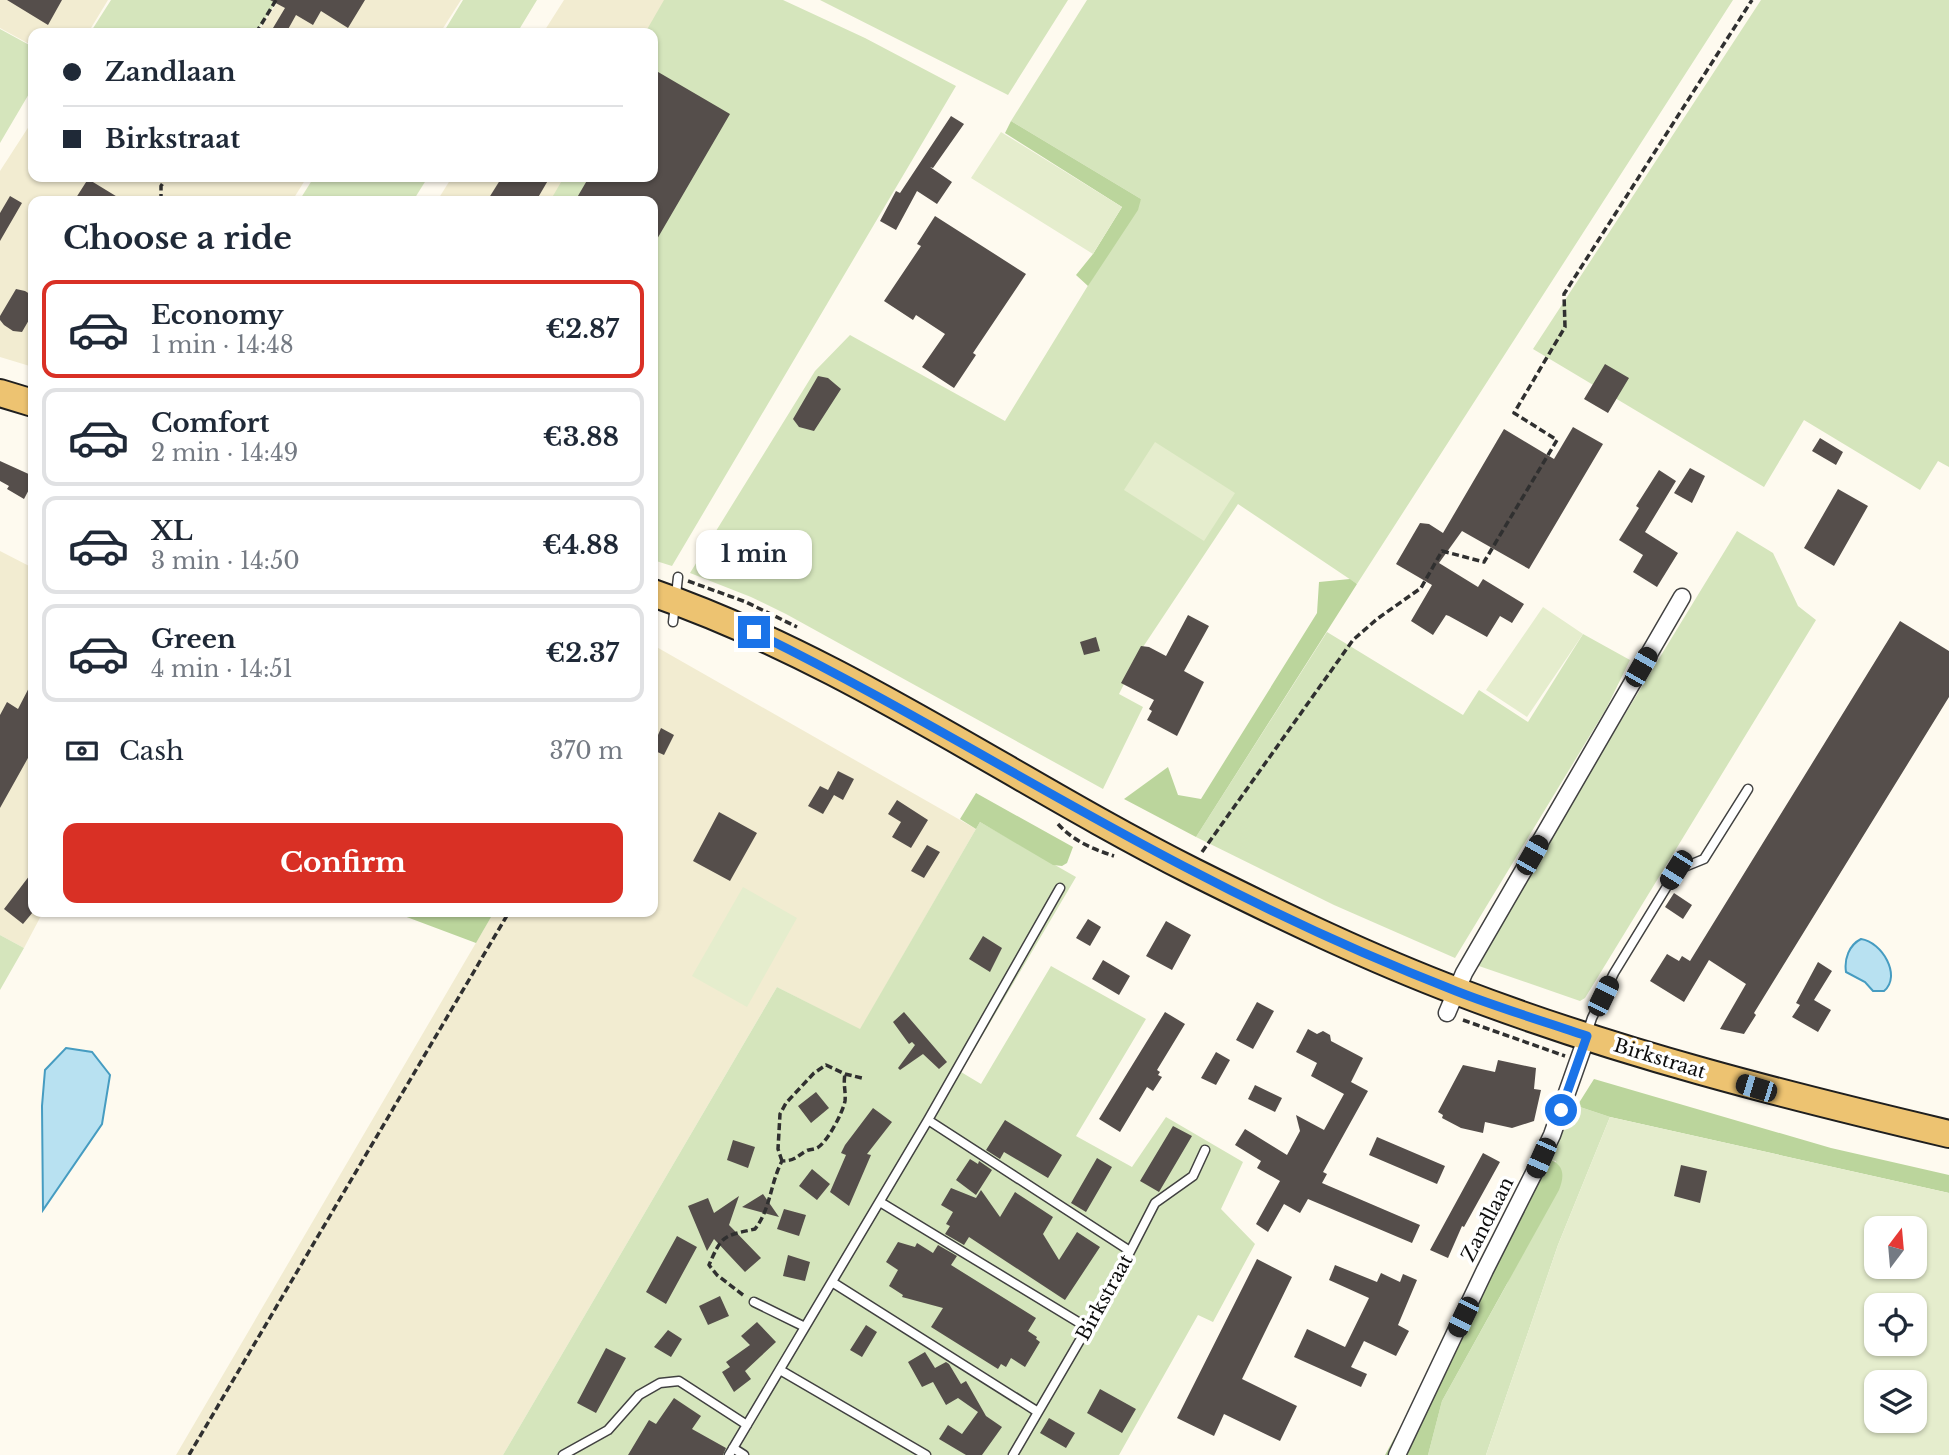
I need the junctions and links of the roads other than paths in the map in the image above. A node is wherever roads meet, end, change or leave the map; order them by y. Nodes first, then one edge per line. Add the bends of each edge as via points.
1 (0, 393) edge
2 (28, 401) edge
3 (1682, 597) dead end
4 (670, 599) edge
5 (1748, 789) dead end
6 (1060, 888) dead end
7 (1451, 1002) junction
8 (1587, 1036) junction
9 (928, 1120) junction
10 (1949, 1134) edge
11 (1205, 1150) dead end
12 (880, 1202) junction
13 (1130, 1251) junction
14 (832, 1282) junction
15 (754, 1302) road end
16 (805, 1327) junction
17 (1088, 1328) junction
18 (780, 1370) junction
19 (1038, 1412) junction
20 (747, 1425) junction
21 (731, 1452) edge
22 (563, 1455) edge
23 (744, 1455) edge
24 (926, 1455) edge
25 (1013, 1455) edge
26 (1397, 1455) edge

1 - 2 main road
3 - 7 street
4 - 7 main road, Birkstraat via 754,632 843,676 1192,871 1347,945
5 - 8 lane via 1704,859 1676,870 1614,973
6 - 9 lane
7 - 8 main road, Birkstraat
8 - 10 main road, Birkstraat via 1756,1088
8 - 26 street, Zandlaan via 1552,1135
9 - 12 lane
9 - 13 lane
11 - 13 lane, Birkstraat via 1192,1176 1155,1203
12 - 14 lane
12 - 17 lane
13 - 17 lane, Birkstraat
14 - 16 lane
14 - 19 lane
15 - 16 lane
16 - 18 lane
17 - 19 lane, Birkstraat
18 - 20 lane
18 - 24 lane
19 - 25 lane, Birkstraat
20 - 21 lane
20 - 22 lane via 678,1381 660,1383 639,1395 608,1430
21 - 23 lane

